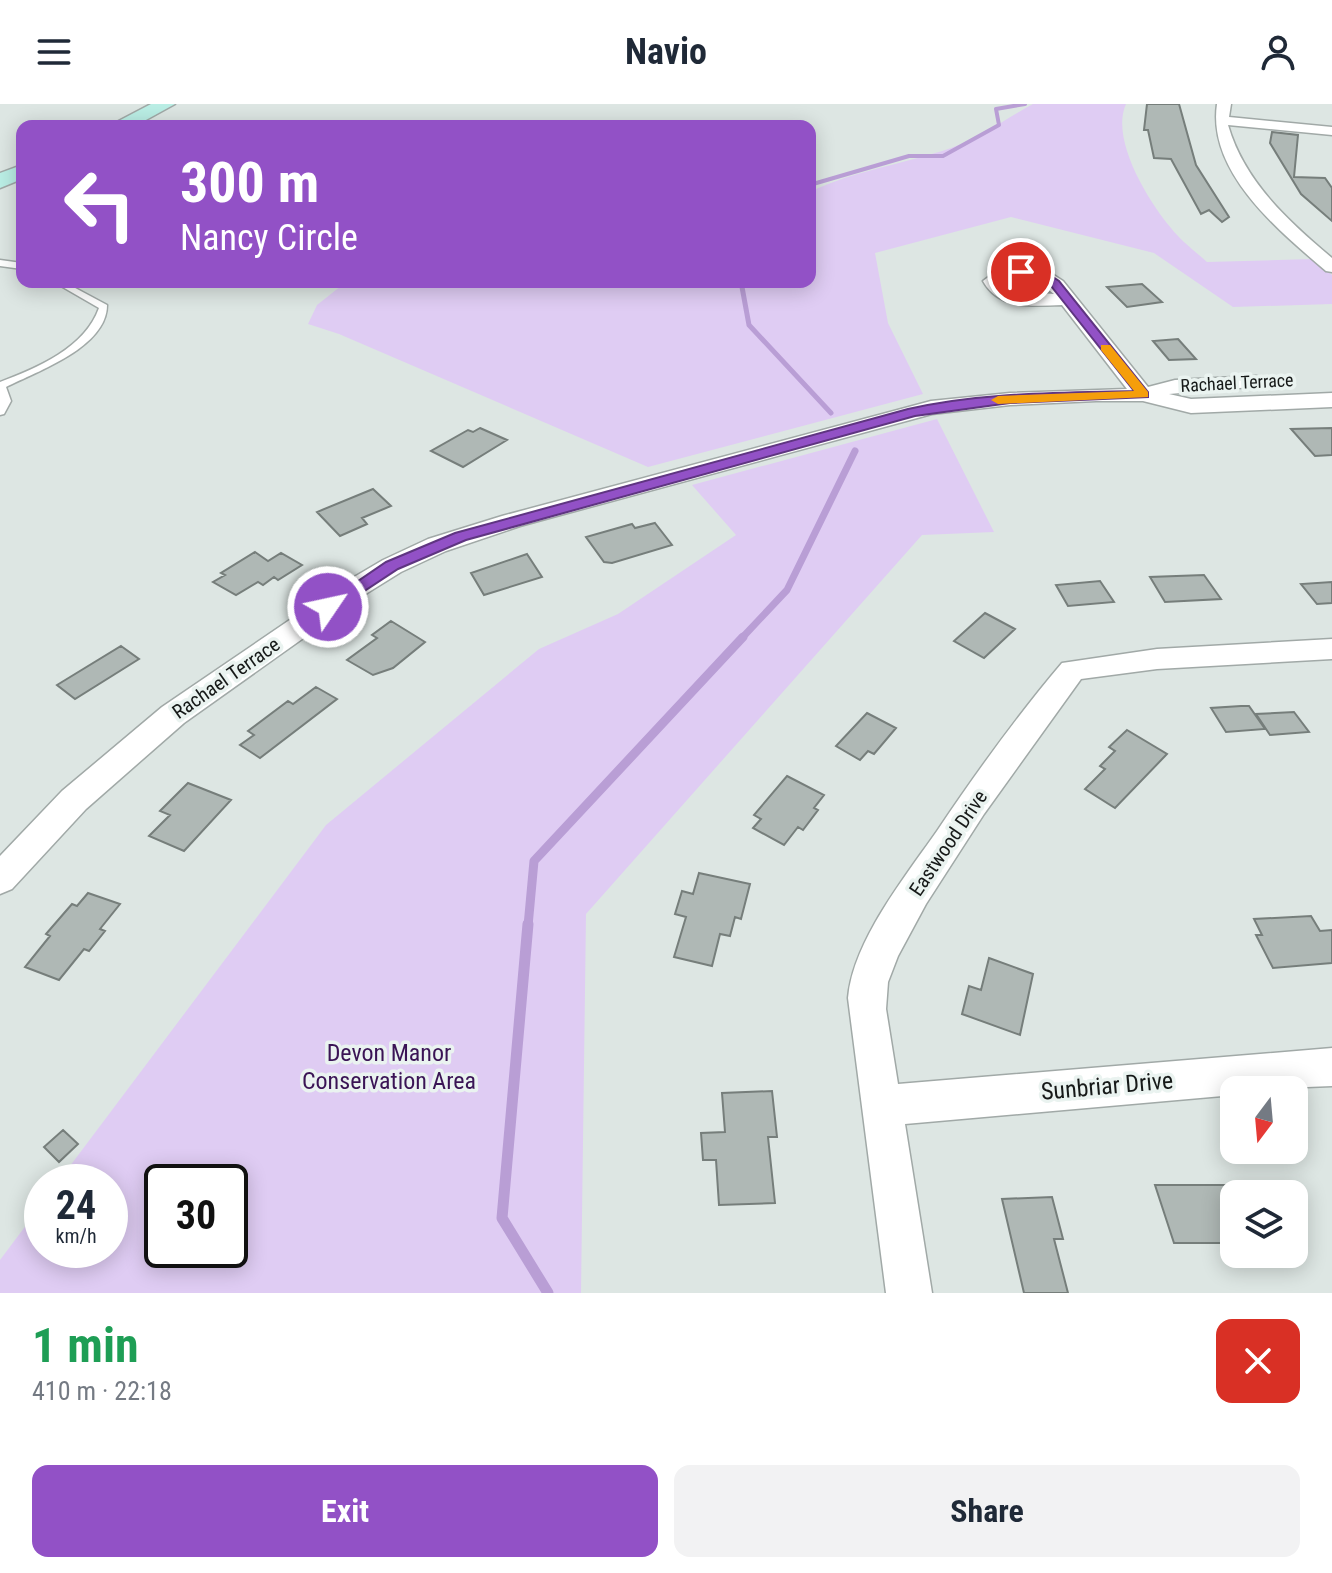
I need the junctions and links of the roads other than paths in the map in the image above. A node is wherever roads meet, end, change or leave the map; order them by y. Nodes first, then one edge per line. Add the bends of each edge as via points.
1 (166, 104) edge
2 (1223, 112) edge
3 (132, 120) edge
4 (1332, 131) edge
5 (1274, 211) junction
6 (1332, 246) edge
7 (1332, 267) edge
8 (69, 288) edge
9 (1067, 299) dead end
10 (1332, 379) edge
11 (1, 386) edge
12 (1143, 395) junction
13 (1332, 400) edge
14 (0, 412) edge
15 (1332, 649) edge
16 (0, 879) edge
17 (1332, 1067) edge
18 (882, 1106) junction
19 (909, 1293) edge

1 - 3 main road
2 - 4 street
2 - 5 street via 1232,158
5 - 6 street
5 - 7 street
8 - 11 lane via 104,307 101,323 75,348
9 - 12 street
10 - 12 street, Rachael Terrace via 1175,386
11 - 14 lane via 6,401
12 - 13 street, Rachael Terrace via 1191,406
12 - 16 street, Rachael Terrace via 1010,399 931,408 511,521 414,554 354,589 160,725 74,800
15 - 18 street, Eastwood Drive via 1157,659 1072,670 929,869 873,969 867,1009
17 - 18 street, Sunbriar Drive
18 - 19 street, Eastwood Drive

